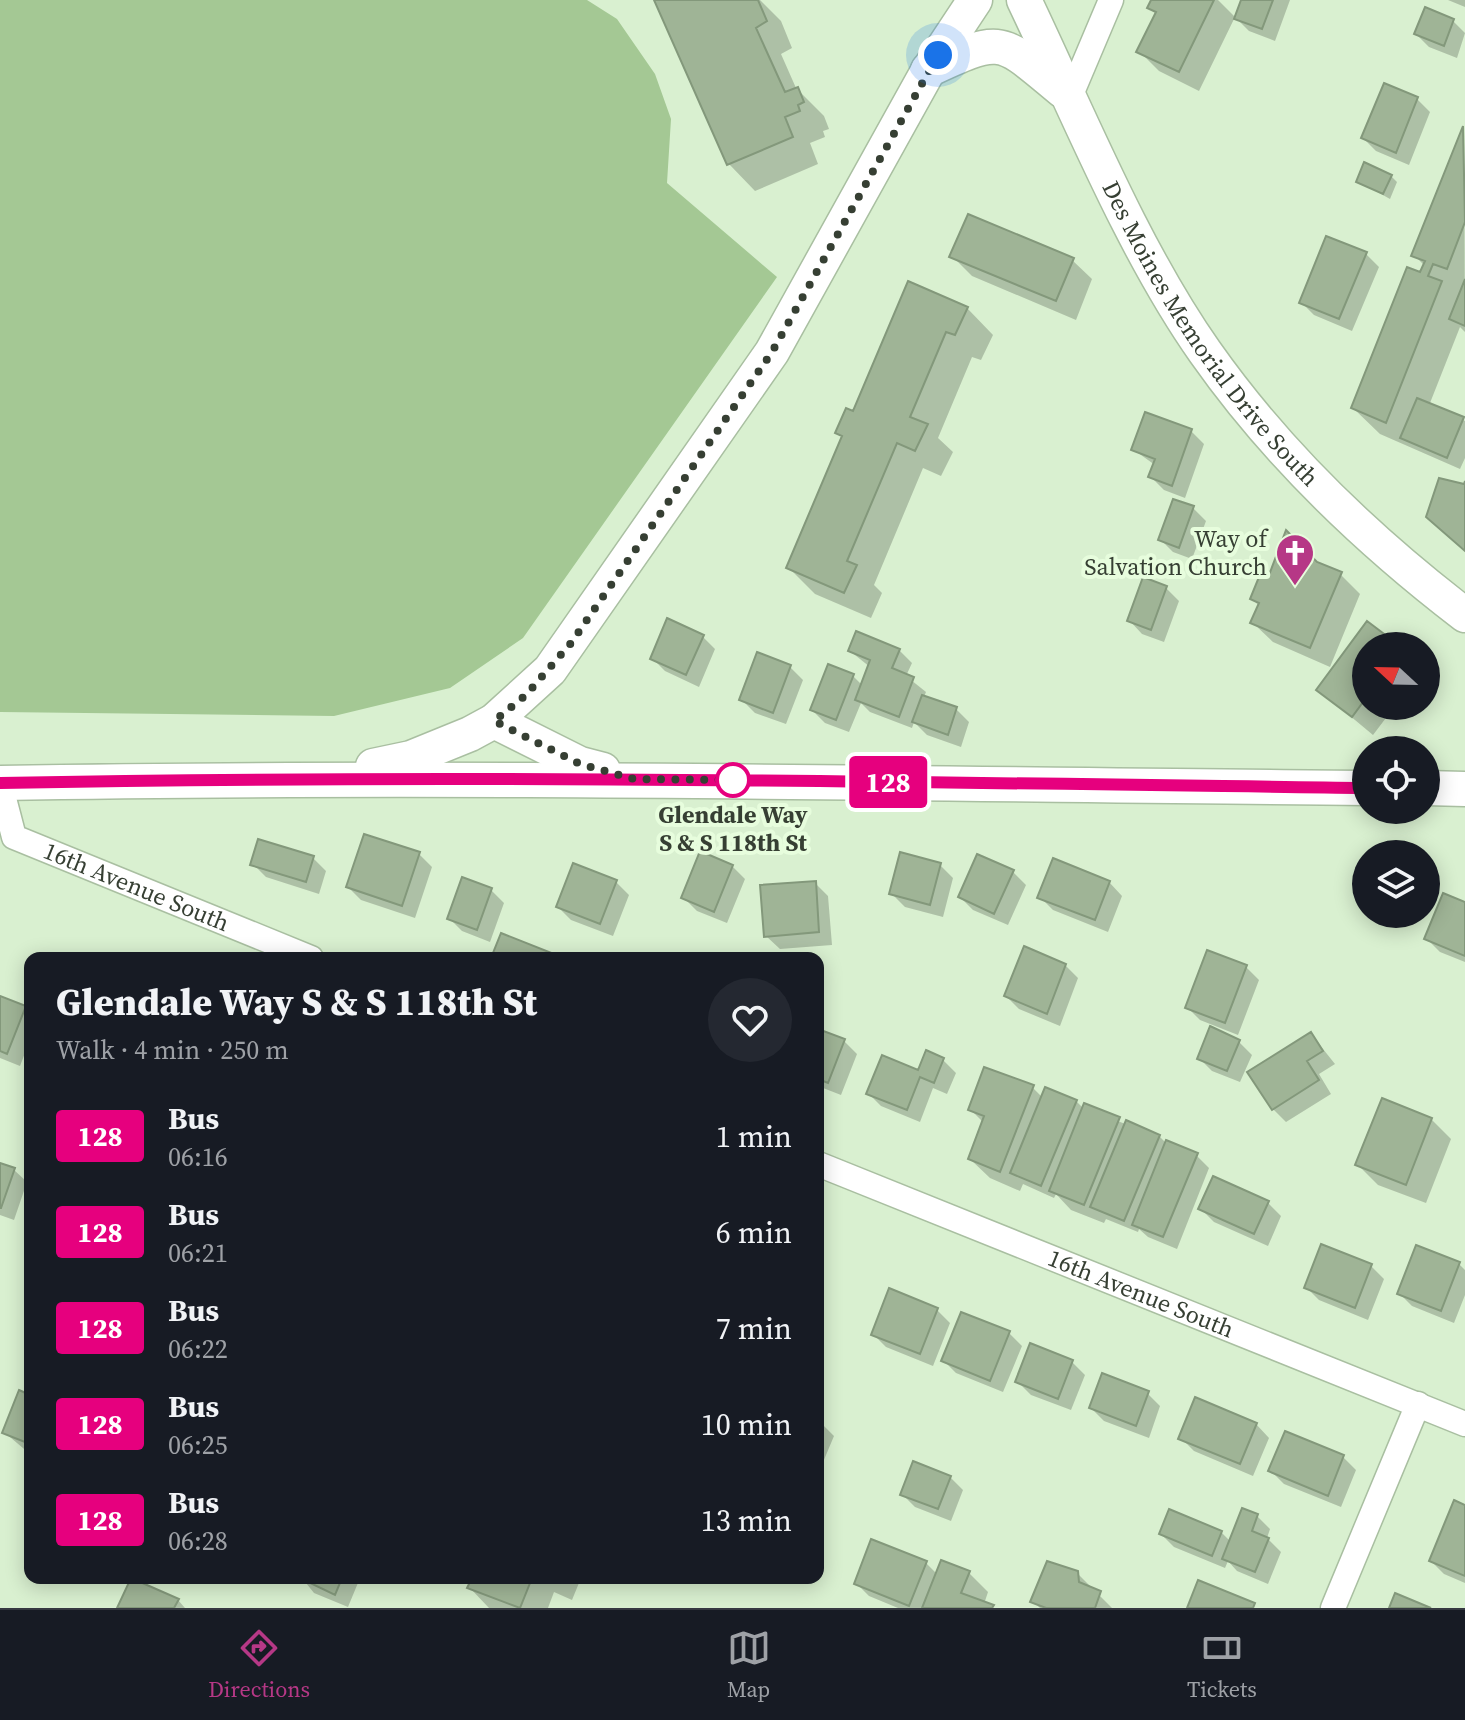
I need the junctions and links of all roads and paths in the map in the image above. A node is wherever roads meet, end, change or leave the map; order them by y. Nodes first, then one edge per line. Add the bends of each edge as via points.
1 (975, 0) edge
2 (1024, 0) edge
3 (1111, 0) edge
4 (928, 71) junction
5 (1070, 97) junction
6 (1465, 615) edge
7 (494, 721) junction
8 (251, 778) junction
9 (634, 779) junction
10 (0, 783) edge
11 (1352, 788) edge
12 (1440, 788) edge
13 (1465, 789) edge
14 (296, 952) edge
15 (824, 1166) edge
16 (1418, 1404) junction
17 (1465, 1424) edge
18 (1333, 1608) edge

1 - 4 street
2 - 5 street, Des Moines Memorial Drive South
3 - 5 street
4 - 5 street via 976,47 1001,46
4 - 7 street via 772,352 571,643 526,695
5 - 6 street, Des Moines Memorial Drive South via 1155,272 1251,412 1352,520
7 - 8 street via 411,758 354,771
7 - 9 street via 580,764
8 - 9 street
8 - 10 street
9 - 11 street
10 - 14 street, 16th Avenue South via 14,837
12 - 13 street
15 - 16 street, 16th Avenue South
16 - 17 street, 16th Avenue South
16 - 18 street

